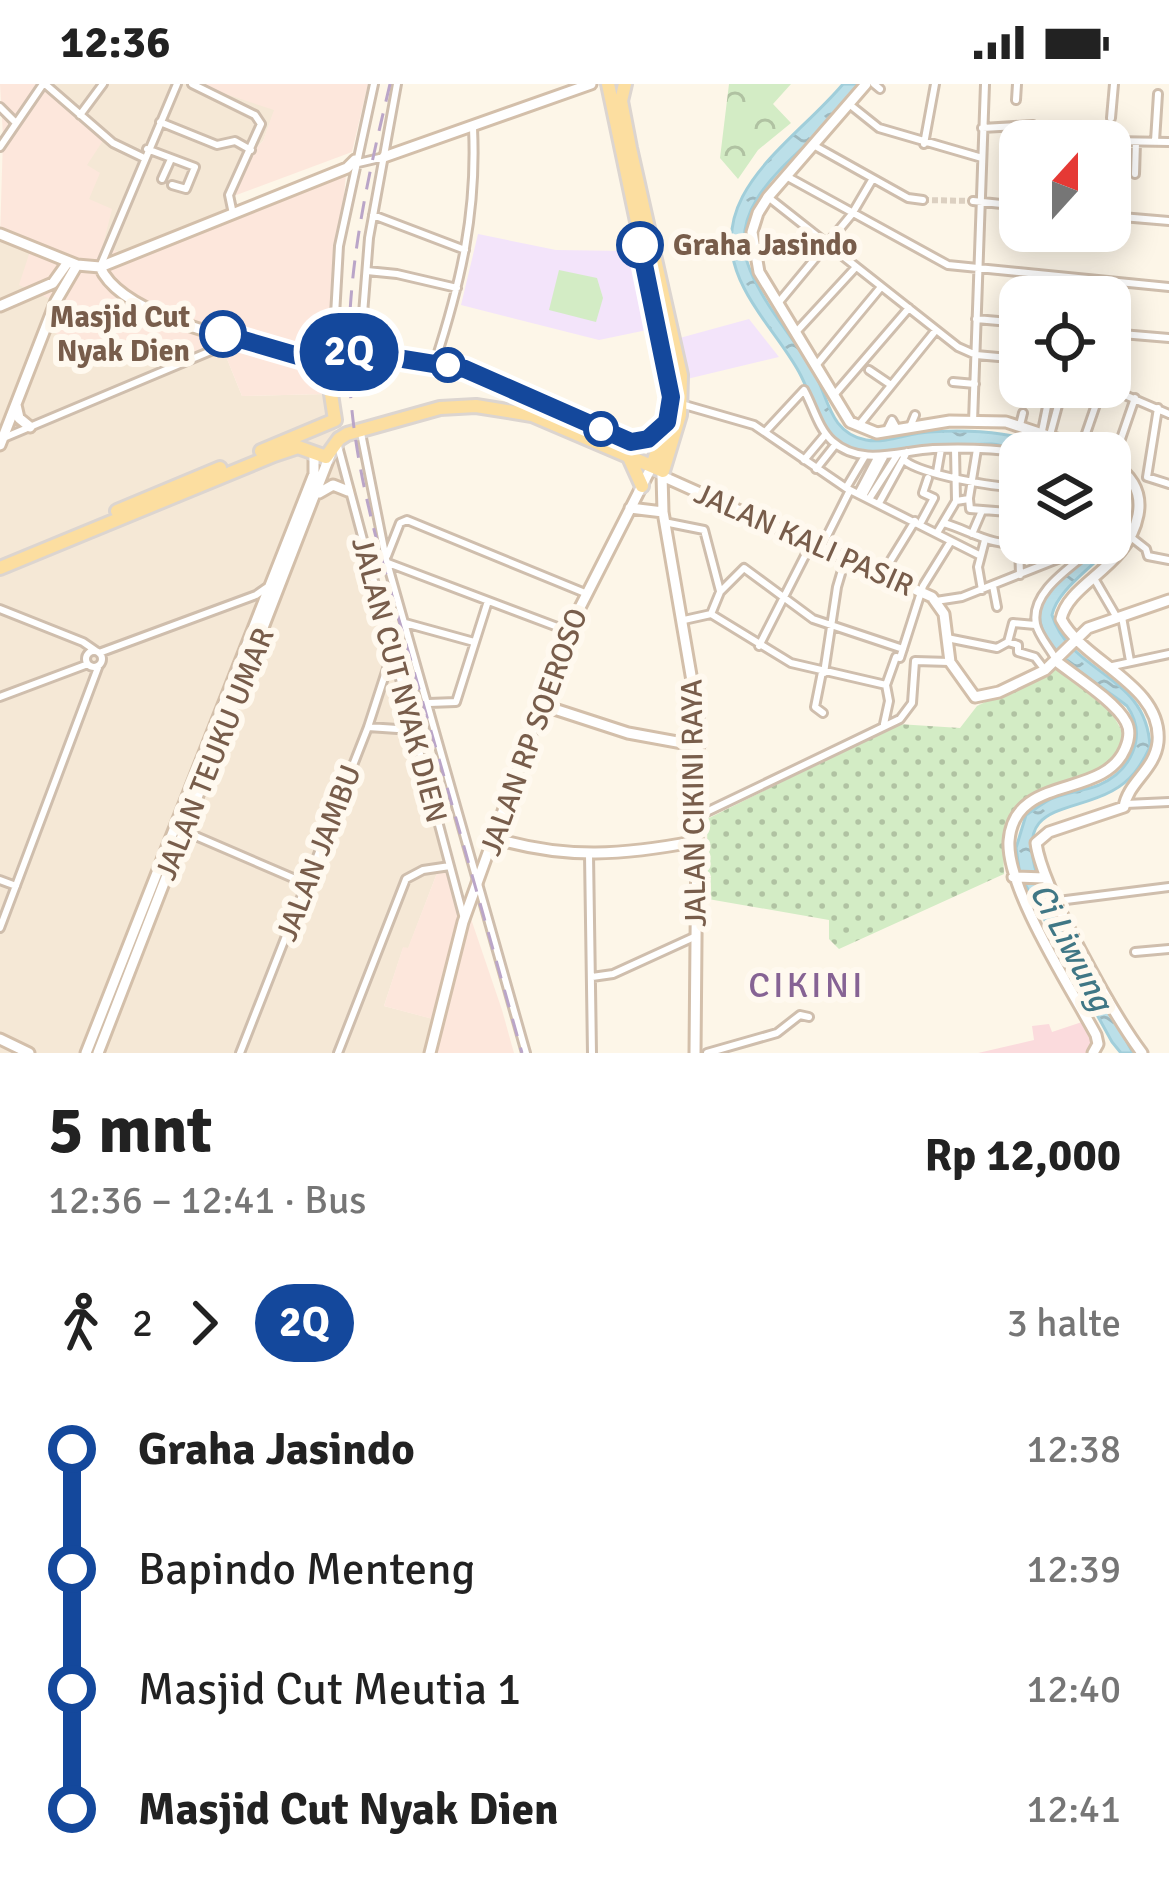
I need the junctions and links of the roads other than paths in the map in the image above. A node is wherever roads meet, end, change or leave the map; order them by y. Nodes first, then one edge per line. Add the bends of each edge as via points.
1 (44, 84) edge
2 (103, 84) edge
3 (177, 84) edge
4 (192, 84) edge
5 (374, 84) edge
6 (397, 84) edge
7 (591, 84) edge
8 (608, 84) edge
9 (625, 84) edge
10 (934, 84) edge
11 (986, 84) edge
12 (1017, 84) edge
13 (1114, 84) edge
14 (571, 86) edge
15 (873, 86) edge
16 (1158, 94) dead end
17 (1016, 100) dead end
18 (849, 104) junction
19 (0, 107) edge
20 (80, 115) junction
21 (1111, 118) dead end
22 (160, 122) junction
23 (16, 123) junction
24 (472, 124) junction
25 (982, 128) junction
26 (1136, 141) junction
27 (1155, 141) junction
28 (1169, 142) edge
29 (924, 144) junction
30 (814, 146) junction
31 (0, 147) edge
32 (251, 151) junction
33 (146, 153) junction
34 (384, 157) junction
35 (982, 158) junction
36 (171, 159) junction
37 (352, 166) junction
38 (1135, 175) dead end
39 (786, 176) junction
40 (162, 179) dead end
41 (872, 180) junction
42 (222, 183) dead end
43 (172, 185) dead end
44 (229, 195) junction
45 (768, 197) junction
46 (923, 200) tunnel mouth
47 (976, 201) junction
48 (999, 204) edge
49 (233, 214) junction
50 (852, 214) junction
51 (373, 215) junction
52 (1131, 218) edge
53 (1169, 221) edge
54 (0, 234) edge
55 (827, 244) junction
56 (465, 250) junction
57 (73, 264) junction
58 (100, 267) junction
59 (856, 267) junction
60 (978, 267) junction
61 (367, 271) junction
62 (1169, 286) edge
63 (881, 287) junction
64 (41, 288) junction
65 (457, 288) junction
66 (56, 301) junction
67 (776, 304) junction
68 (0, 306) edge
69 (909, 308) junction
70 (976, 319) junction
71 (999, 321) edge
72 (209, 330) junction
73 (936, 330) junction
74 (797, 331) junction
75 (1131, 334) edge
76 (1169, 338) edge
77 (238, 340) junction
78 (211, 350) junction
79 (360, 352) junction
80 (332, 353) junction
81 (976, 356) junction
82 (305, 358) junction
83 (999, 358) edge
84 (435, 362) junction
85 (818, 363) junction
86 (327, 368) junction
87 (868, 370) dead end
88 (952, 382) dead end
89 (975, 384) junction
90 (891, 385) junction
91 (834, 395) junction
92 (1131, 396) edge
93 (1136, 398) junction
94 (16, 405) junction
95 (546, 405) junction
96 (1158, 408) junction
97 (1023, 413) dead end
98 (1169, 413) edge
99 (676, 414) junction
100 (915, 415) dead end
101 (973, 422) junction
102 (1020, 425) junction
103 (30, 427) junction
104 (857, 427) junction
105 (910, 427) junction
106 (361, 430) junction
107 (764, 432) junction
108 (1043, 432) edge
109 (1123, 432) edge
110 (825, 434) junction
111 (1, 441) edge
112 (836, 445) junction
113 (334, 448) junction
114 (928, 449) junction
115 (941, 449) junction
116 (955, 449) junction
117 (977, 449) junction
118 (628, 450) junction
119 (999, 451) edge
120 (313, 453) junction
121 (865, 455) junction
122 (881, 456) junction
123 (903, 456) junction
124 (804, 460) junction
125 (816, 469) junction
126 (659, 471) junction
127 (938, 472) junction
128 (926, 474) junction
129 (215, 475) junction
130 (957, 479) junction
131 (973, 480) junction
132 (1131, 480) edge
133 (1169, 484) edge
134 (641, 486) junction
135 (999, 486) edge
136 (684, 487) junction
137 (348, 491) junction
138 (857, 493) junction
139 (316, 497) junction
140 (969, 500) junction
141 (956, 501) junction
142 (879, 503) junction
143 (631, 508) junction
144 (999, 512) edge
145 (981, 513) junction
146 (663, 514) junction
147 (917, 523) junction
148 (944, 523) junction
149 (937, 533) junction
150 (972, 534) junction
151 (1132, 538) junction
152 (985, 539) junction
153 (951, 541) junction
154 (999, 541) edge
155 (817, 544) junction
156 (979, 555) junction
157 (846, 557) junction
158 (1169, 560) edge
159 (387, 561) junction
160 (0, 564) edge
161 (1020, 564) edge
162 (1046, 564) edge
163 (1077, 564) edge
164 (884, 572) junction
165 (1020, 575) junction
166 (1095, 580) junction
167 (273, 581) junction
168 (993, 586) junction
169 (1169, 588) edge
170 (982, 590) junction
171 (720, 592) junction
172 (921, 592) junction
173 (585, 593) junction
174 (245, 597) junction
175 (782, 598) junction
176 (488, 601) junction
177 (936, 601) junction
178 (1166, 601) edge
179 (997, 607) dead end
180 (0, 610) edge
181 (264, 614) junction
182 (711, 614) junction
183 (1119, 615) junction
184 (684, 620) junction
185 (405, 623) junction
186 (831, 625) junction
187 (1036, 625) junction
188 (568, 632) junction
189 (947, 638) junction
190 (1074, 640) junction
191 (474, 642) junction
192 (1008, 642) junction
193 (760, 646) junction
194 (392, 651) junction
195 (901, 654) junction
196 (1169, 654) edge
197 (94, 659) junction
198 (1058, 659) junction
199 (915, 661) junction
200 (1130, 661) junction
201 (950, 662) junction
202 (1107, 668) junction
203 (1046, 670) junction
204 (823, 672) junction
205 (886, 686) junction
206 (0, 697) edge
207 (427, 703) junction
208 (542, 705) junction
209 (823, 712) dead end
210 (884, 724) junction
211 (368, 727) junction
212 (413, 730) junction
213 (699, 746) junction
214 (1169, 802) edge
215 (1126, 804) junction
216 (698, 816) junction
217 (184, 817) junction
218 (184, 831) junction
219 (494, 838) junction
220 (698, 841) junction
221 (589, 855) junction
222 (450, 866) junction
223 (1017, 877) junction
224 (1042, 878) junction
225 (0, 880) edge
226 (308, 884) junction
227 (16, 886) junction
228 (478, 886) junction
229 (1169, 887) edge
230 (1058, 901) junction
231 (464, 918) junction
232 (0, 928) edge
233 (138, 932) junction
234 (696, 937) junction
235 (1169, 949) edge
236 (1135, 952) dead end
237 (592, 977) junction
238 (809, 1017) dead end
239 (0, 1040) edge
240 (29, 1053) edge
241 (86, 1053) edge
242 (98, 1053) edge
243 (240, 1053) edge
244 (338, 1053) edge
245 (430, 1053) edge
246 (526, 1053) edge
247 (592, 1053) edge
248 (695, 1053) edge
249 (707, 1053) edge
250 (1093, 1053) edge
251 (1142, 1053) edge

1 - 20 street
1 - 23 street
2 - 20 street
3 - 22 street
4 - 32 street via 259,118
5 - 37 street
6 - 34 street
7 - 14 street
8 - 99 main road
9 - 99 main road via 621,101 679,367
10 - 29 street
11 - 25 street
12 - 17 street
13 - 21 street
14 - 24 street
15 - 18 street
16 - 27 street
18 - 29 street via 871,124
18 - 30 street
19 - 23 street
20 - 33 street via 113,143
22 - 32 street
22 - 33 street
23 - 31 street
24 - 34 street
24 - 56 street via 474,202
25 - 26 street via 1035,125 1055,140
25 - 35 street
26 - 27 street
26 - 38 street
27 - 28 street
29 - 35 street
30 - 39 street
30 - 41 street
32 - 44 street
33 - 36 street
33 - 58 street
34 - 37 street
34 - 51 street
35 - 47 street
36 - 40 street
36 - 43 street via 195,167 186,188
37 - 49 street
37 - 80 street
39 - 45 street
39 - 50 street
41 - 46 street
41 - 50 street
42 - 44 street
44 - 49 street
45 - 55 street
45 - 67 street via 752,245
47 - 48 street
47 - 60 street
49 - 58 street
50 - 55 street
50 - 60 street via 940,262
51 - 56 street
51 - 61 street
52 - 53 street
54 - 57 street
55 - 59 street
55 - 67 street
56 - 65 street
57 - 58 street
57 - 64 street
57 - 66 street
58 - 72 street via 134,304
59 - 63 street
59 - 74 street
60 - 62 street
60 - 70 street
61 - 65 street
61 - 79 street
63 - 69 street
63 - 85 street
64 - 66 street
64 - 68 street
65 - 84 street
66 - 94 street
67 - 74 street
69 - 73 street
69 - 91 street
70 - 71 street
70 - 81 street
72 - 77 street
72 - 78 street
73 - 81 street
73 - 90 street
74 - 85 street
75 - 76 street
77 - 78 street
77 - 82 street
78 - 103 street
79 - 80 main road
79 - 84 main road
80 - 82 street
80 - 86 main road
81 - 83 street
81 - 89 street
82 - 86 street
84 - 95 main road
85 - 91 street
86 - 129 main road via 332,422
87 - 90 street
88 - 89 street
89 - 101 street
90 - 104 street
91 - 104 street
92 - 93 street
93 - 96 street
93 - 109 street
94 - 103 street
94 - 111 street
95 - 118 main road
95 - 120 main road via 476,398 429,404 319,435 311,440
96 - 98 street
96 - 133 street via 1147,477
97 - 102 street
99 - 107 street
99 - 118 main road
99 - 126 main road, JALAN CIKINI RAYA
100 - 105 street
101 - 102 street
101 - 105 street
102 - 108 street
103 - 111 street
104 - 105 street
106 - 113 main road
106 - 118 main road via 440,408 489,406
106 - 159 street
107 - 110 street via 804,390
107 - 124 street
110 - 112 street
110 - 124 street
112 - 121 street
112 - 125 street
113 - 120 main road
113 - 137 street, JALAN CUT NYAK DIEN
113 - 139 street, JALAN TEUKU UMAR
114 - 115 street
114 - 123 street
114 - 128 street
115 - 116 street
115 - 127 street
116 - 117 street
116 - 130 street
117 - 119 street
117 - 131 street
118 - 126 main road
118 - 134 main road
120 - 129 main road via 295,448
120 - 167 street, JALAN TEUKU UMAR via 314,474
121 - 122 street
121 - 138 street
122 - 123 street
122 - 138 street
123 - 128 street
123 - 138 street
123 - 142 street
124 - 125 street
125 - 138 street
126 - 134 street, JALAN RP SOEROSO
126 - 136 street, JALAN KALI PASIR
126 - 146 street, JALAN CIKINI RAYA
127 - 128 street
127 - 130 street
128 - 147 street via 922,493 934,499
129 - 160 main road
130 - 131 street
130 - 141 street
131 - 135 street
131 - 140 street
132 - 151 street via 1139,494
134 - 143 street, JALAN RP SOEROSO
136 - 146 street via 673,491
136 - 155 street, JALAN KALI PASIR
137 - 139 street via 333,485
137 - 194 street, JALAN CUT NYAK DIEN
138 - 142 street
138 - 155 street
139 - 181 street, JALAN TEUKU UMAR
140 - 141 street
140 - 145 street
141 - 148 street
142 - 147 street
143 - 146 street
143 - 173 street, JALAN RP SOEROSO
144 - 145 street
145 - 150 street
146 - 171 street via 704,530
146 - 184 street, JALAN CIKINI RAYA
147 - 149 street
147 - 164 street
148 - 149 street
148 - 150 street
149 - 153 street
150 - 152 street
151 - 158 street via 1148,556
151 - 166 street
152 - 154 street
152 - 156 street
153 - 156 street
153 - 172 street
155 - 157 street, JALAN KALI PASIR
155 - 175 street
156 - 170 street
157 - 164 street, JALAN KALI PASIR
157 - 186 street
159 - 173 street via 407,520
159 - 176 street
159 - 185 street
161 - 165 street
162 - 165 street
163 - 187 street via 1043,595
164 - 172 street, JALAN KALI PASIR
165 - 168 street
166 - 183 street
166 - 190 street via 1062,614
167 - 174 street
167 - 181 street, JALAN TEUKU UMAR
168 - 170 street
168 - 179 street
169 - 178 street
170 - 177 street
171 - 175 street via 744,568
171 - 182 street
172 - 177 street, JALAN KALI PASIR
172 - 195 street
173 - 188 street, JALAN RP SOEROSO
174 - 181 street
174 - 197 street
175 - 186 street
175 - 193 street
176 - 188 street
176 - 191 street
177 - 189 street, JALAN KALI PASIR
178 - 183 street
180 - 197 street via 82,642
181 - 217 street, JALAN TEUKU UMAR
182 - 184 street
182 - 193 street
183 - 190 street
183 - 200 street
184 - 213 street, JALAN CIKINI RAYA
185 - 191 street
185 - 207 street
186 - 195 street
186 - 204 street
187 - 192 street via 1013,623
187 - 198 street
188 - 208 street, JALAN RP SOEROSO
189 - 192 street via 992,649
189 - 201 street, JALAN KALI PASIR
190 - 198 street
190 - 202 street
191 - 207 street via 454,704
192 - 203 street
193 - 204 street
194 - 211 street, JALAN JAMBU
194 - 212 street, JALAN CUT NYAK DIEN
195 - 199 street
195 - 205 street
196 - 200 street
197 - 206 street
197 - 227 street
198 - 203 street
198 - 223 street via 1123,717 1127,744 1109,769 1041,794 1022,810 1009,838
199 - 201 street
199 - 210 street via 910,706
200 - 202 street
201 - 203 street via 975,698
202 - 215 street via 1156,719 1155,754 1126,792
204 - 205 street
204 - 209 street via 814,707
205 - 210 street
207 - 228 street
208 - 213 street
208 - 219 street, JALAN RP SOEROSO
210 - 216 street
211 - 212 street
211 - 226 street, JALAN JAMBU
212 - 222 street, JALAN CUT NYAK DIEN
213 - 216 street, JALAN CIKINI RAYA
214 - 215 street
215 - 224 street via 1040,836
216 - 220 street, JALAN CIKINI RAYA
217 - 218 street, JALAN TEUKU UMAR
217 - 233 street, JALAN TEUKU UMAR
218 - 226 street
218 - 233 street, JALAN TEUKU UMAR
219 - 221 street
219 - 228 street, JALAN RP SOEROSO
220 - 221 street
220 - 234 street, JALAN CIKINI RAYA
221 - 237 street
222 - 231 street, JALAN CUT NYAK DIEN
222 - 244 street via 406,880
223 - 224 street
223 - 250 street via 1098,1040
224 - 230 street
225 - 227 street
226 - 243 street, JALAN JAMBU
227 - 232 street
228 - 231 street, JALAN RP SOEROSO
228 - 246 street
229 - 230 street
230 - 251 street
231 - 245 street, JALAN RP SOEROSO
233 - 241 street, JALAN TEUKU UMAR
233 - 242 street, JALAN TEUKU UMAR
234 - 237 street
234 - 248 street, JALAN CIKINI RAYA
235 - 236 street
237 - 247 street
238 - 249 street
239 - 240 street

